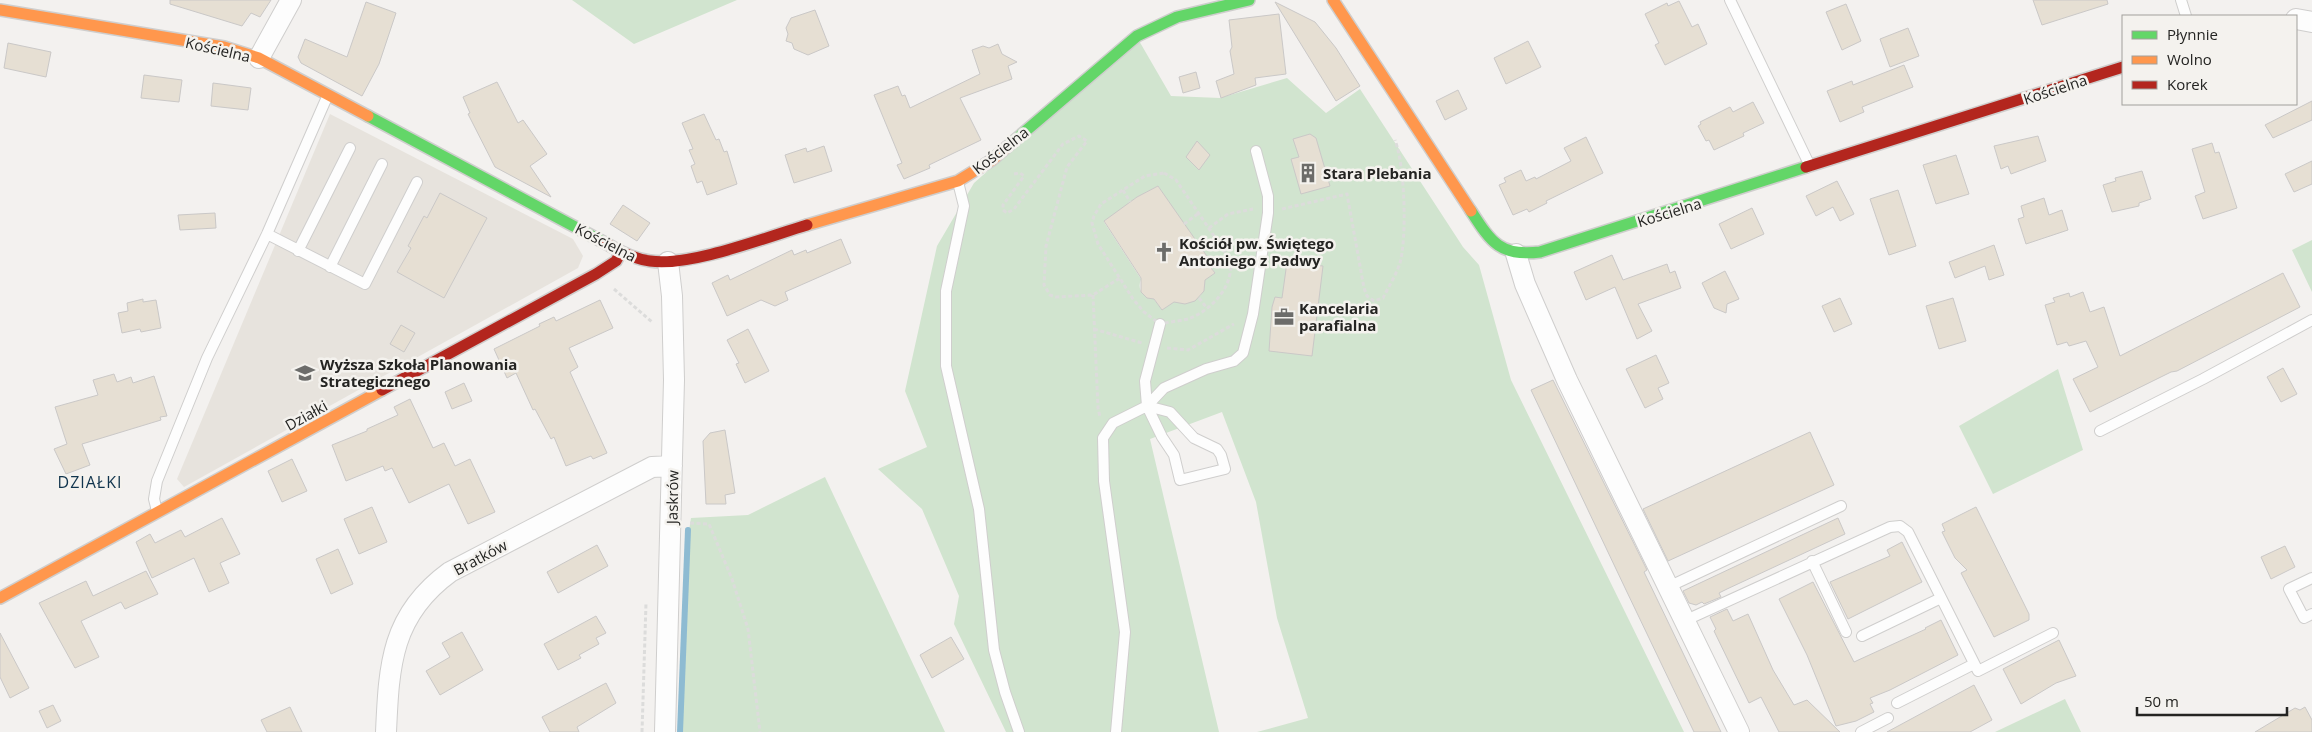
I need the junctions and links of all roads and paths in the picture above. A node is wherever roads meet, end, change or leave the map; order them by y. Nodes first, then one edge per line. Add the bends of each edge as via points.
1 (291, 0) edge
2 (1249, 0) edge
3 (1333, 0) edge
4 (1730, 0) edge
5 (2181, 0) edge
6 (0, 10) edge
7 (2186, 15) edge
8 (2297, 18) edge
9 (2312, 22) edge
10 (259, 58) junction
11 (2122, 67) edge
12 (328, 95) junction
13 (1393, 134) dead end
14 (350, 148) dead end
15 (1256, 151) dead end
16 (382, 164) dead end
17 (1810, 167) junction
18 (1010, 176) dead end
19 (958, 180) junction
20 (417, 182) dead end
21 (1123, 190) junction
22 (1130, 202) dead end
23 (1263, 210) junction
24 (1198, 213) junction
25 (1184, 224) dead end
26 (1208, 228) junction
27 (266, 234) junction
28 (298, 251) junction
29 (621, 252) junction
30 (1516, 254) junction
31 (668, 262) junction
32 (330, 267) junction
33 (1120, 278) junction
34 (1093, 296) junction
35 (1199, 298) dead end
36 (1206, 308) junction
37 (1253, 314) junction
38 (2312, 320) edge
39 (1160, 324) junction
40 (1094, 329) junction
41 (1155, 347) junction
42 (1147, 406) junction
43 (2100, 431) dead end
44 (1105, 434) junction
45 (672, 466) junction
46 (1841, 506) dead end
47 (158, 514) junction
48 (671, 522) junction
49 (1812, 561) junction
50 (2312, 578) edge
51 (1668, 587) junction
52 (0, 598) edge
53 (1941, 598) junction
54 (2312, 614) edge
55 (1684, 621) junction
56 (1846, 632) dead end
57 (2053, 634) dead end
58 (1862, 636) dead end
59 (1974, 664) junction
60 (1897, 703) dead end
61 (1888, 718) dead end
62 (386, 732) edge
63 (665, 732) edge
64 (760, 732) edge
65 (1019, 732) edge
66 (1116, 732) edge
67 (1739, 732) edge
68 (1861, 732) edge

1 - 10 street
2 - 19 street, Kościelna via 1181,15 1137,36 992,160
3 - 30 street via 1488,237 1501,248
4 - 17 lane
5 - 7 lane
6 - 10 street, Kościelna via 224,47
8 - 9 street
10 - 12 street, Kościelna
11 - 17 street, Kościelna
12 - 27 lane
12 - 29 street, Kościelna
13 - 23 path via 1403,175 1402,248 1400,263 1382,298 1374,301 1364,288 1347,194
14 - 28 lane
15 - 23 lane via 1268,196
16 - 32 lane
17 - 30 street, Kościelna via 1540,252
18 - 34 path via 1017,172 1024,176 1003,205 1003,210 1008,213 1063,144 1079,136 1087,141 1067,167 1046,246 1044,285 1050,295 1056,297
19 - 31 street, Kościelna via 695,258
19 - 65 lane via 964,206 946,291 946,366 979,509 994,650
20 - 32 lane via 365,284
21 - 22 path
21 - 24 path via 1144,176 1164,173 1176,180
21 - 33 path via 1101,204 1092,223 1094,238
23 - 26 path via 1228,214
23 - 37 lane
24 - 25 path
24 - 26 path
26 - 36 path via 1231,266 1227,286
27 - 28 lane
27 - 47 lane via 207,358 157,481 154,499
28 - 32 lane
29 - 31 street, Kościelna via 643,261
29 - 47 street, Działki via 616,260 596,274
30 - 51 street via 1540,320
31 - 45 street, Jaskrów via 674,370
33 - 34 path
33 - 39 path via 1144,312
34 - 40 path
35 - 36 path
36 - 39 path via 1188,319
37 - 41 path via 1188,350
37 - 42 lane via 1243,353 1234,361 1206,369 1164,388
38 - 43 lane
39 - 41 lane
40 - 41 path
40 - 44 path via 1098,408
41 - 42 lane via 1145,381
42 - 42 lane via 1174,455 1180,480 1225,470 1217,449 1194,438 1170,412
42 - 44 lane via 1117,420
44 - 66 lane via 1102,444 1104,481 1125,632
45 - 48 street, Jaskrów
45 - 62 street, Bratków via 652,467 450,572 434,584 412,608 395,649 388,676
46 - 51 lane
47 - 52 street, Działki
48 - 63 street, Jaskrów
48 - 64 path via 709,524 748,629
49 - 53 lane via 1890,527 1900,526 1908,532
49 - 55 lane
49 - 56 lane
50 - 54 lane via 2289,590 2304,618
51 - 55 street
53 - 58 lane
53 - 59 lane
55 - 67 street
57 - 59 lane via 1978,671
59 - 60 lane
61 - 68 lane

